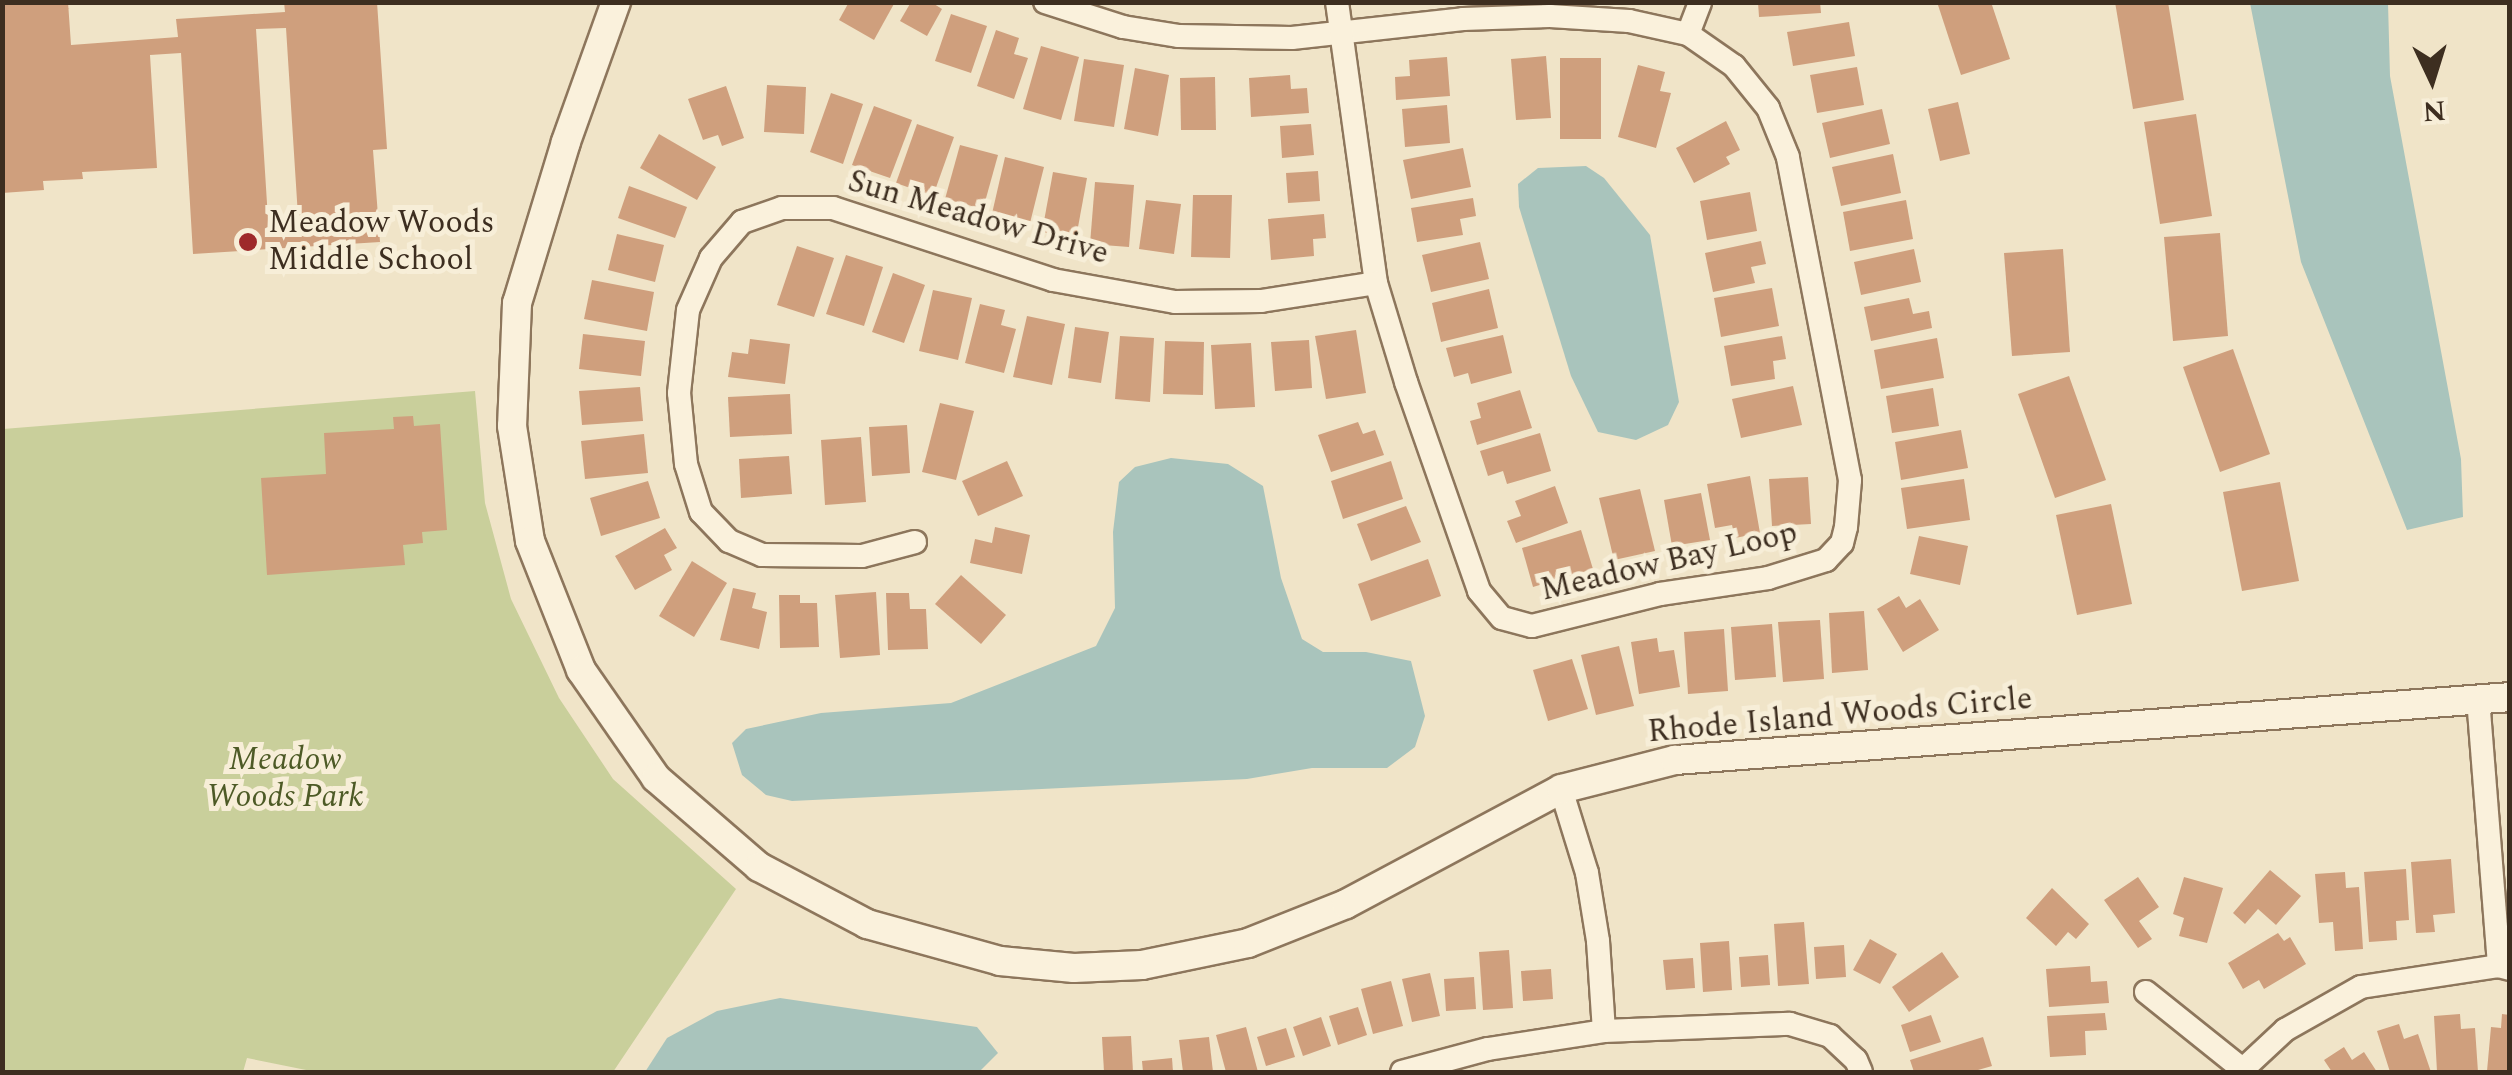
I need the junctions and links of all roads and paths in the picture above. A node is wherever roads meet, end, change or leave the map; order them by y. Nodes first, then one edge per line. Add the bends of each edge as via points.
1 (616, 2) edge
2 (1045, 2) edge
3 (1337, 2) edge
4 (1700, 2) edge
5 (1340, 32) junction
6 (1688, 34) junction
7 (1376, 283) junction
8 (915, 542) dead end
9 (2510, 697) edge
10 (2478, 698) junction
11 (1561, 789) junction
12 (2504, 967) edge
13 (2146, 992) dead end
14 (1604, 1031) junction
15 (2241, 1071) edge
16 (1402, 1072) edge
17 (1860, 1072) edge

1 - 11 street, Rhode Island Woods Circle via 517,303 512,426 530,541 581,670 656,778 759,866 867,924 1000,961 1142,965 1248,943 1346,904
2 - 5 street via 1123,27 1179,36
3 - 5 street, Meadow Bay Loop
4 - 6 street
5 - 6 street via 1550,16 1629,21
5 - 7 street, Meadow Bay Loop
6 - 7 street, Meadow Bay Loop via 1734,66 1768,108 1788,157 1850,480 1842,543 1826,560 1532,626 1502,618 1479,590
7 - 8 street, Sun Meadow Drive via 1262,301 1175,302 1053,280 833,208 782,208 742,222 711,258 688,310 680,394 686,464 700,512 729,541 762,555 862,556
9 - 10 street, Rhode Island Woods Circle
10 - 11 street, Rhode Island Woods Circle via 1675,760
10 - 12 street
11 - 14 street via 1587,873
12 - 15 street via 2361,987 2285,1030
13 - 15 street
14 - 16 street via 1488,1049
14 - 17 street via 1790,1024 1830,1036

